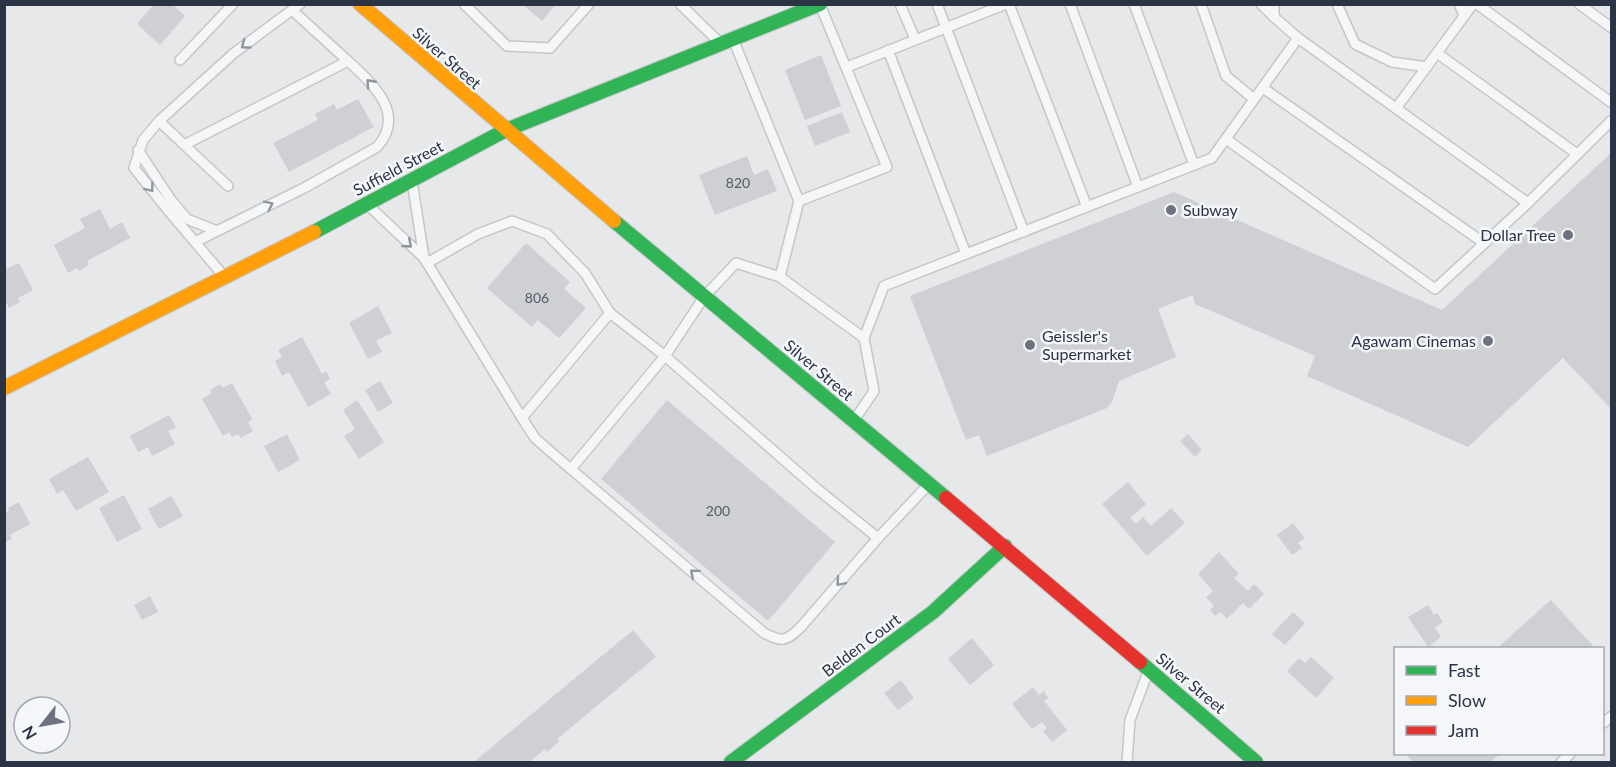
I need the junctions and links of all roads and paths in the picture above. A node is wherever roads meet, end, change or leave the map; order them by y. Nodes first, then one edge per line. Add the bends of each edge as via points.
1 (233, 4) edge
2 (360, 4) edge
3 (464, 4) edge
4 (589, 4) edge
5 (680, 4) edge
6 (820, 4) edge
7 (900, 4) edge
8 (937, 4) edge
9 (1008, 4) edge
10 (1070, 4) edge
11 (1134, 4) edge
12 (1201, 4) edge
13 (1261, 4) edge
14 (1274, 4) edge
15 (1337, 4) edge
16 (1460, 4) edge
17 (1473, 4) edge
18 (1477, 4) edge
19 (1579, 4) edge
20 (296, 7) edge
21 (1464, 15) junction
22 (1274, 17) junction
23 (947, 27) junction
24 (1611, 28) edge
25 (1298, 38) junction
26 (915, 39) junction
27 (727, 41) junction
28 (888, 50) junction
29 (1437, 53) junction
30 (180, 60) dead end
31 (348, 61) junction
32 (847, 67) junction
33 (1427, 67) junction
34 (1263, 88) junction
35 (1254, 99) junction
36 (1611, 104) edge
37 (1397, 107) junction
38 (1611, 120) edge
39 (159, 121) junction
40 (506, 130) junction
41 (1226, 139) junction
42 (186, 144) junction
43 (138, 150) junction
44 (1577, 154) junction
45 (1194, 165) junction
46 (412, 180) junction
47 (228, 186) dead end
48 (1138, 187) junction
49 (799, 201) junction
50 (1528, 202) junction
51 (366, 204) junction
52 (1087, 207) junction
53 (217, 231) junction
54 (1024, 232) junction
55 (195, 242) junction
56 (1484, 243) junction
57 (966, 254) junction
58 (425, 260) junction
59 (224, 277) junction
60 (780, 277) junction
61 (704, 297) junction
62 (610, 313) junction
63 (864, 338) junction
64 (665, 356) junction
65 (4, 388) edge
66 (522, 418) junction
67 (855, 420) junction
68 (571, 469) junction
69 (930, 483) junction
70 (878, 538) junction
71 (1005, 546) junction
72 (1149, 669) junction
73 (731, 762) edge
74 (1127, 762) edge
75 (1256, 762) edge

1 - 30 lane
2 - 40 street, Silver Street
3 - 4 lane via 507,46 550,48
5 - 27 lane
6 - 27 street, Suffield Street
6 - 32 lane
7 - 26 lane
8 - 23 lane
9 - 23 lane
9 - 52 lane
10 - 48 lane
11 - 45 lane
12 - 35 lane via 1226,76
13 - 22 lane
14 - 22 lane
15 - 33 lane via 1355,44 1392,62
16 - 21 lane
17 - 21 lane
18 - 36 lane
19 - 24 lane
20 - 31 lane
20 -> 39 lane via 234,53
21 - 29 lane
22 - 25 lane
23 - 26 lane
23 - 54 lane
25 - 34 lane
25 - 37 lane
26 - 28 lane
27 - 40 street, Suffield Street
27 - 49 lane
28 - 32 lane
28 - 57 lane
29 - 33 lane
29 - 44 lane
31 - 42 lane
53 -> 31 lane via 342,167 384,140 388,110 374,85
32 - 49 lane via 887,167
33 - 37 lane
34 - 35 lane
34 - 56 lane
35 - 41 lane
37 - 50 lane
38 - 44 lane
39 - 42 lane
39 - 43 lane
40 - 46 street, Suffield Street
40 - 61 street, Silver Street
41 - 45 lane via 1212,158
41 - 56 lane via 1435,289
42 - 47 lane
43 - 53 lane via 187,219
43 -> 55 lane via 134,168
44 - 50 lane
45 - 48 lane
46 - 51 street, Suffield Street
46 - 58 lane
48 - 52 lane
49 - 60 lane
50 - 56 lane
51 -> 58 lane
51 - 59 street, Suffield Street
52 - 54 lane
53 - 55 lane
54 - 57 lane
55 - 59 lane
57 - 63 lane via 884,286
58 - 62 lane via 512,221 547,234 585,273
58 - 66 lane
59 - 65 street, Suffield Street
60 - 61 lane via 736,263
60 - 63 lane
61 - 64 lane
61 - 67 street, Silver Street
62 - 64 lane
62 - 66 lane
63 - 67 lane via 874,391
64 - 68 lane
64 - 70 lane
66 - 68 lane via 535,438
67 - 69 street, Silver Street
70 -> 68 lane via 800,628 790,638 779,640 764,633
69 - 70 lane
69 - 71 street, Silver Street
71 - 72 street, Silver Street
71 - 73 street, Belden Court via 933,612
72 - 74 lane via 1130,720
72 - 75 street, Silver Street

